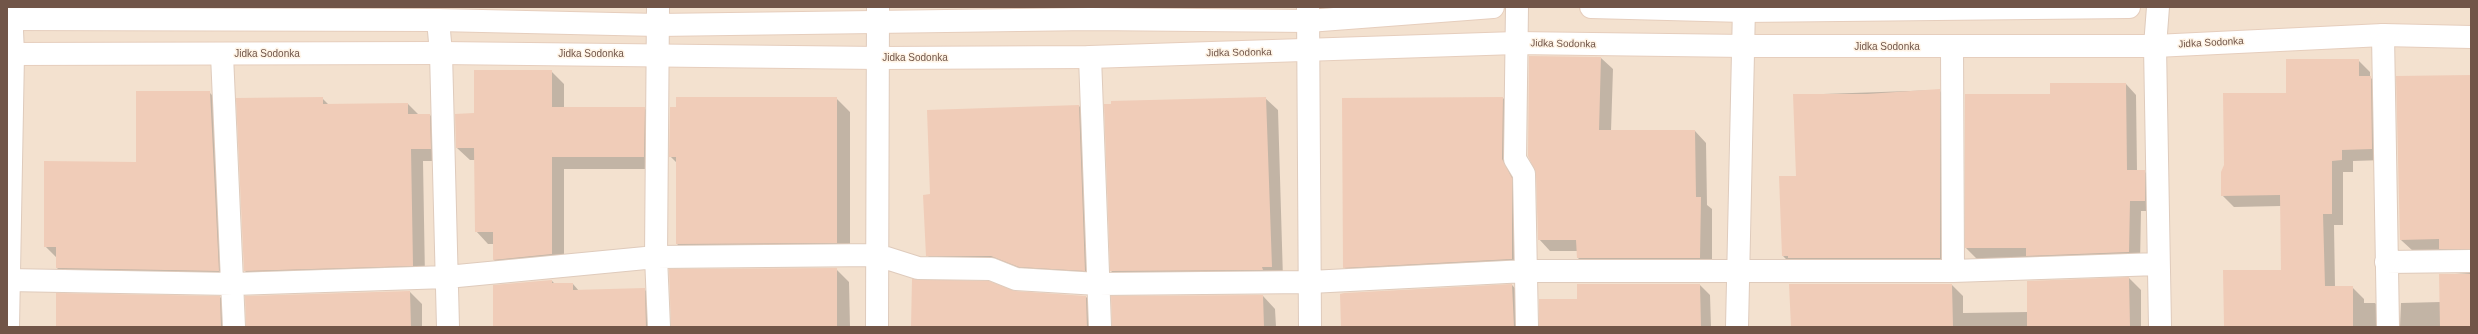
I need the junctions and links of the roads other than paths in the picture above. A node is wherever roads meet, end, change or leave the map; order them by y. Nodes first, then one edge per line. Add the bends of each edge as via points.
1 (1493, 7) edge
2 (1517, 7) edge
3 (1591, 7) edge
4 (2129, 7) edge
5 (2158, 7) edge
6 (1744, 9) edge
7 (1949, 9) edge
8 (1090, 13) edge
9 (1308, 14) edge
10 (10, 15) edge
11 (878, 15) edge
12 (658, 16) edge
13 (438, 20) junction
14 (2383, 35) junction
15 (2471, 37) edge
16 (1516, 43) junction
17 (1744, 46) junction
18 (2155, 46) junction
19 (1952, 47) junction
20 (1308, 51) junction
21 (441, 53) junction
22 (10, 54) edge
23 (658, 54) junction
24 (222, 55) junction
25 (1090, 57) junction
26 (879, 58) junction
27 (877, 255) junction
28 (656, 257) junction
29 (2471, 261) edge
30 (2386, 262) junction
31 (2158, 264) junction
32 (1526, 271) junction
33 (1737, 271) junction
34 (1953, 271) junction
35 (447, 277) junction
36 (7, 280) edge
37 (1310, 282) junction
38 (233, 284) junction
39 (1098, 284) junction
40 (8, 327) edge
41 (234, 327) edge
42 (448, 327) edge
43 (659, 327) edge
44 (877, 327) edge
45 (1100, 327) edge
46 (1310, 327) edge
47 (1527, 327) edge
48 (1737, 327) edge
49 (2160, 327) edge
50 (2388, 327) edge

1 - 9 street
2 - 16 street
3 - 6 street
4 - 7 street
5 - 18 street
6 - 7 street
6 - 17 street
8 - 9 street
8 - 11 street
9 - 20 street
10 - 13 street
10 - 22 street
11 - 12 street
11 - 26 street
12 - 13 street
12 - 23 street
13 - 21 street
14 - 15 street, Jidka Sodonka
14 - 18 street, Jidka Sodonka
14 - 30 street
16 - 17 street, Jidka Sodonka
16 - 20 street, Jidka Sodonka
16 - 32 street via 1515,159 1524,174
17 - 19 street, Jidka Sodonka
17 - 33 street
18 - 19 street, Jidka Sodonka
18 - 31 street
19 - 34 street
20 - 25 street, Jidka Sodonka
20 - 37 street
21 - 23 street, Jidka Sodonka
21 - 24 street, Jidka Sodonka
21 - 35 street
22 - 24 street, Jidka Sodonka
22 - 36 street
23 - 26 street, Jidka Sodonka
23 - 28 street
24 - 38 street
25 - 26 street, Jidka Sodonka
25 - 39 street
26 - 27 street
27 - 28 street
27 - 39 street via 918,268 991,269 1016,279
27 - 44 street
28 - 35 street
28 - 43 street
29 - 30 street
30 - 50 street
31 - 34 street
31 - 49 street
32 - 33 street
32 - 37 street
32 - 47 street
33 - 34 street
33 - 48 street
35 - 38 street
35 - 42 street
36 - 38 street
36 - 40 street
37 - 39 street
37 - 46 street
38 - 41 street
39 - 45 street

